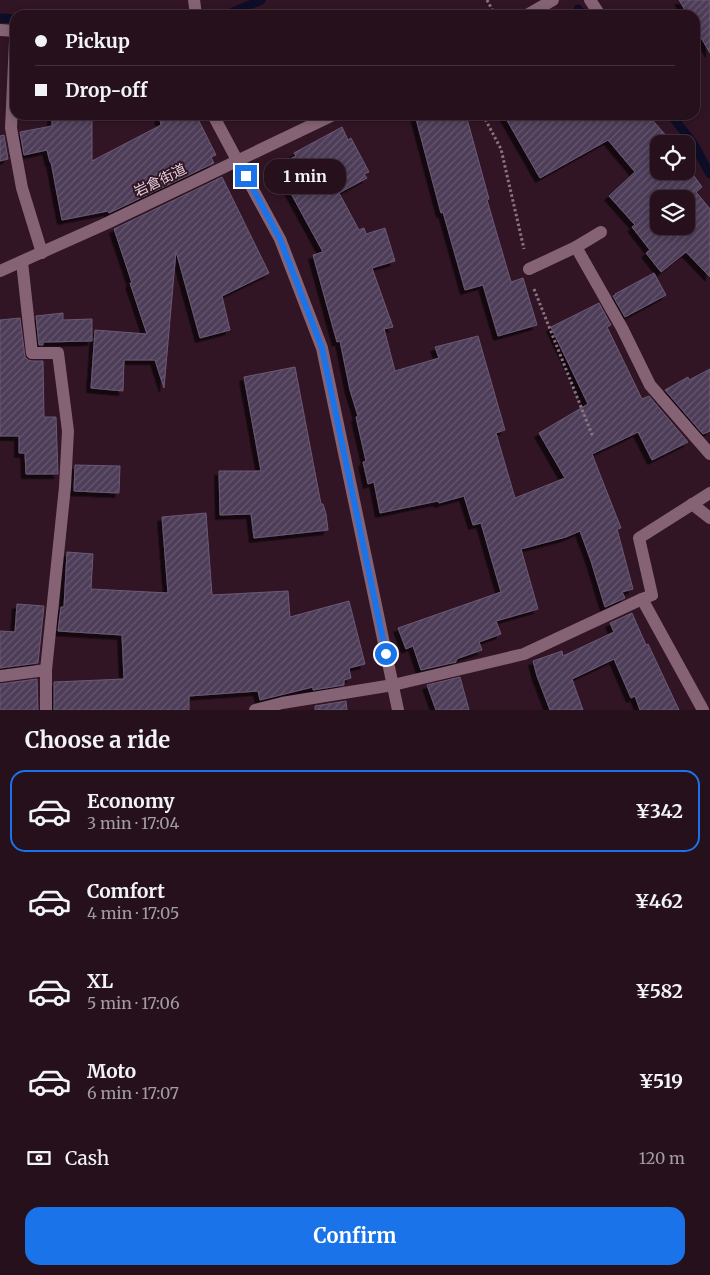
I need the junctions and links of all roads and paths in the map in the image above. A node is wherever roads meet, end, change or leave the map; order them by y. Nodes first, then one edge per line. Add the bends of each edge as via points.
1 (553, 0) edge
2 (536, 10) edge
3 (10, 120) edge
4 (216, 120) edge
5 (322, 120) edge
6 (486, 120) edge
7 (237, 160) junction
8 (601, 232) dead end
9 (576, 247) junction
10 (42, 253) junction
11 (22, 262) junction
12 (529, 269) junction
13 (0, 271) edge
14 (592, 437) dead end
15 (710, 454) edge
16 (710, 492) edge
17 (692, 504) junction
18 (710, 518) edge
19 (642, 599) junction
20 (46, 670) junction
21 (0, 676) edge
22 (393, 686) junction
23 (46, 710) edge
24 (255, 710) edge
25 (398, 710) edge
26 (703, 710) edge

1 - 2 street
3 - 10 street via 22,188
4 - 7 street
5 - 7 street, 岩倉街道
6 - 12 path via 501,149
7 - 10 street, 岩倉街道
7 - 22 street via 280,239 322,348
8 - 9 street
9 - 12 street
9 - 15 street via 650,385
10 - 11 street, 岩倉街道
11 - 13 street, 岩倉街道
11 - 20 street via 32,353 58,353 68,431
12 - 14 path via 534,290
16 - 17 street
17 - 18 street
17 - 19 street via 639,538 652,594
19 - 22 street via 524,654
19 - 26 street
20 - 21 street
20 - 23 street
22 - 24 street via 282,702
22 - 25 street

